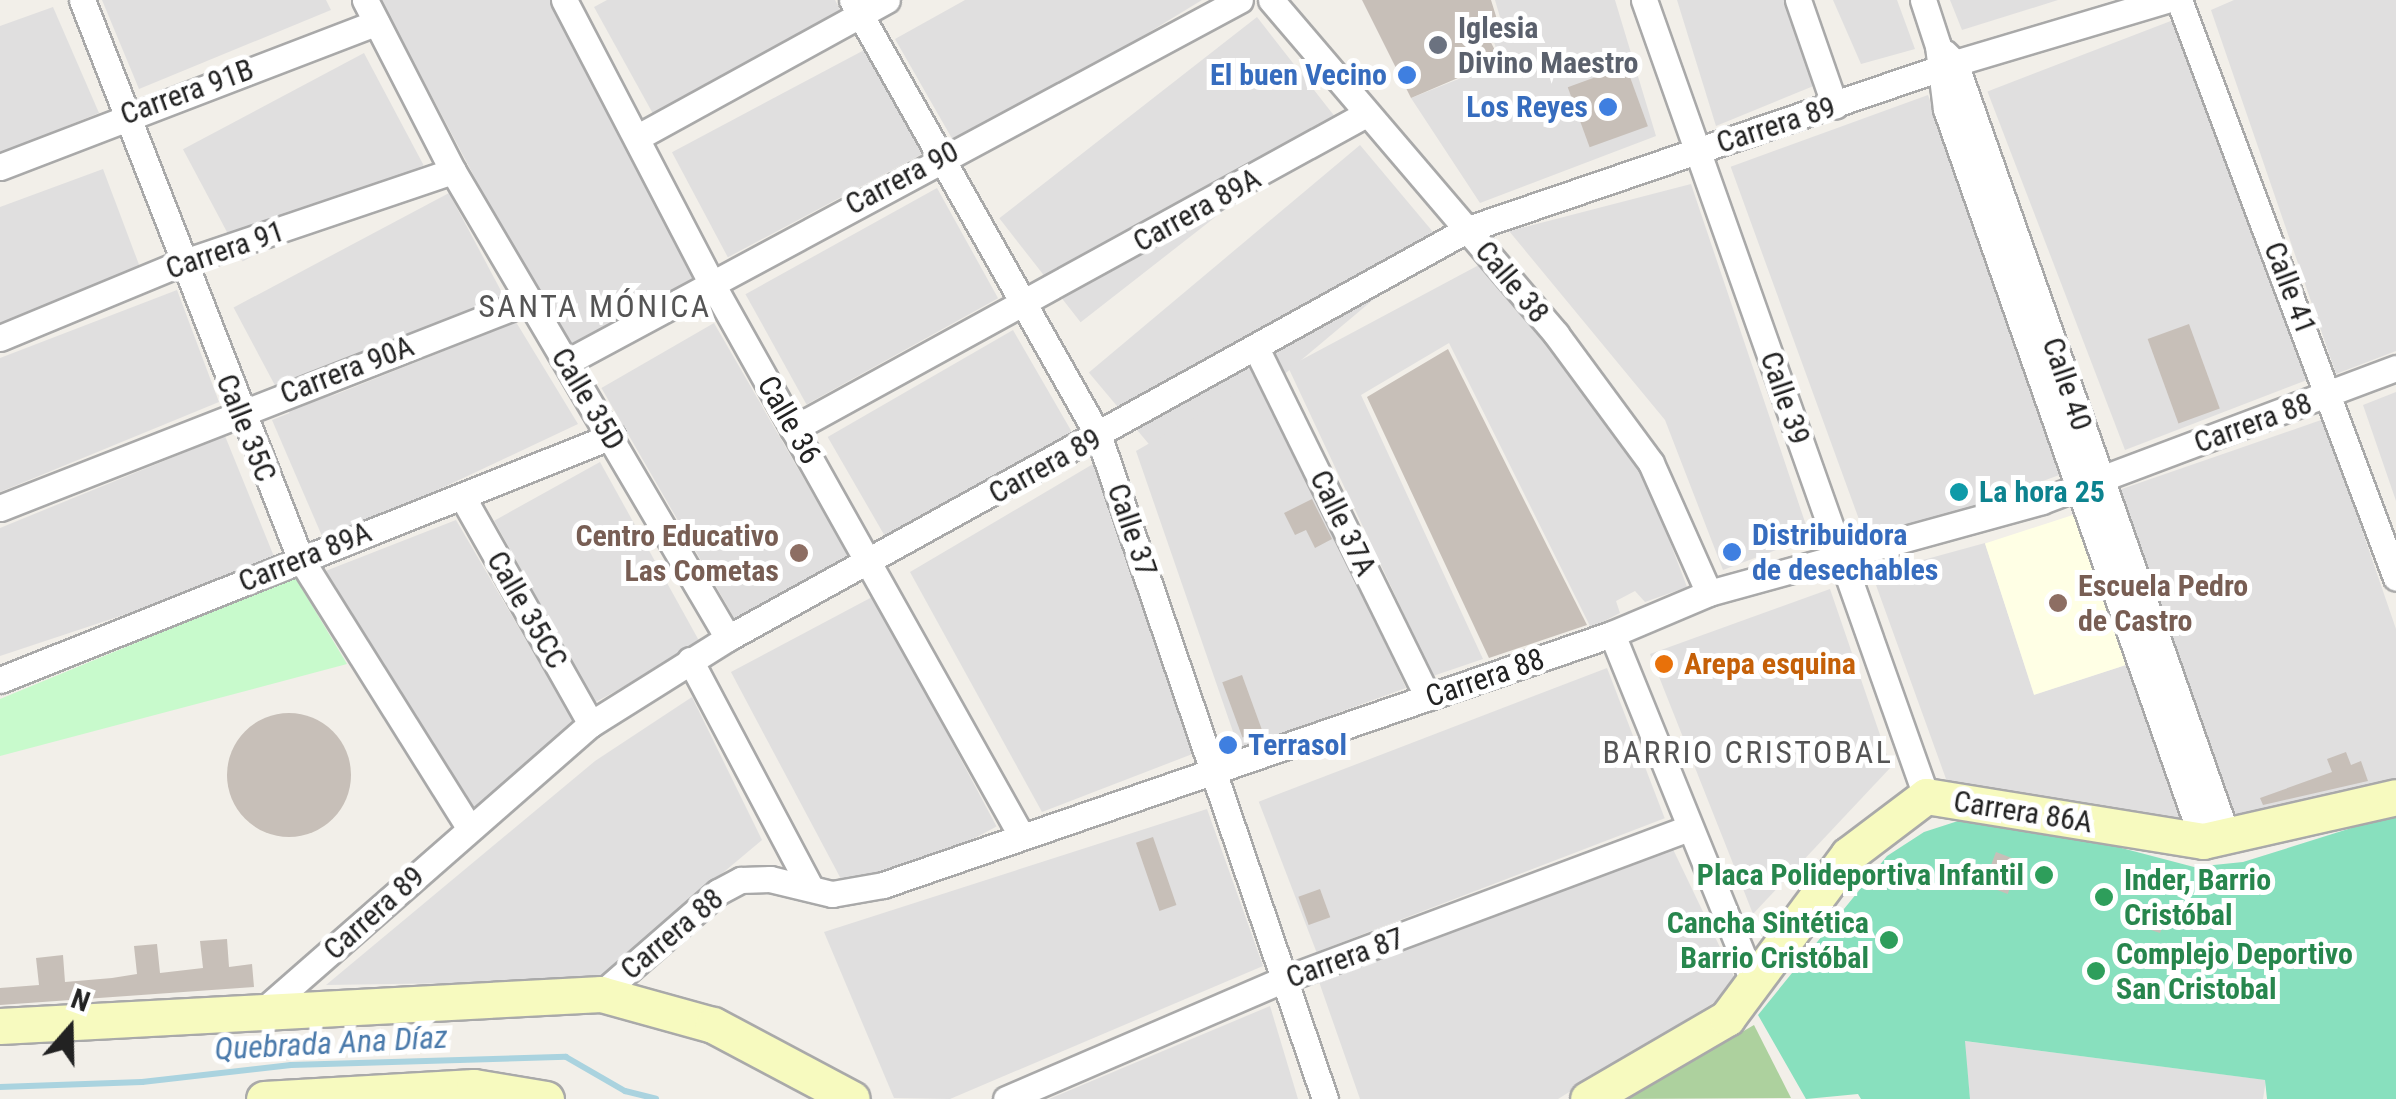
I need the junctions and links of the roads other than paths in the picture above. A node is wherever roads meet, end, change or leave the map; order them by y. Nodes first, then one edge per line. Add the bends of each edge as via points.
1 (82, 0) edge
2 (564, 0) edge
3 (887, 0) edge
4 (1240, 0) edge
5 (1272, 0) edge
6 (1644, 0) edge
7 (1798, 0) edge
8 (1922, 0) edge
9 (2167, 0) edge
10 (2179, 0) edge
11 (856, 7) edge
12 (371, 12) edge
13 (1943, 59) junction
14 (1835, 106) junction
15 (128, 113) junction
16 (1366, 114) junction
17 (638, 138) junction
18 (1699, 150) junction
19 (940, 157) junction
20 (0, 167) edge
21 (453, 171) junction
22 (1468, 229) junction
23 (181, 263) junction
24 (711, 282) junction
25 (528, 301) junction
26 (1028, 305) junction
27 (0, 338) edge
28 (1257, 350) junction
29 (567, 362) junction
30 (2396, 368) edge
31 (2332, 394) junction
32 (238, 411) junction
33 (794, 429) junction
34 (612, 436) junction
35 (1099, 436) junction
36 (2088, 484) junction
37 (462, 496) junction
38 (0, 508) edge
39 (1840, 556) junction
40 (300, 558) junction
41 (870, 562) junction
42 (2396, 578) edge
43 (1709, 592) junction
44 (1612, 634) junction
45 (728, 638) junction
46 (690, 660) junction
47 (0, 680) edge
48 (1428, 698) junction
49 (591, 724) junction
50 (1217, 772) junction
51 (1926, 796) junction
52 (2396, 797) edge
53 (469, 828) junction
54 (1688, 828) junction
55 (1021, 835) junction
56 (2216, 840) junction
57 (810, 888) junction
58 (1285, 979) junction
59 (1752, 982) junction
60 (601, 994) junction
61 (265, 1010) junction
62 (0, 1026) edge
63 (264, 1099) edge
64 (546, 1099) edge
65 (852, 1099) edge
66 (1006, 1099) edge
67 (1325, 1099) edge
68 (1588, 1099) edge

1 - 15 street, Calle 35C
2 - 17 street, Calle 36
3 - 11 street
4 - 19 street, Carrera 90
5 - 16 street, Calle 38
6 - 18 street, Calle 39
7 - 14 street
8 - 13 street, Calle 40
9 - 13 street, Carrera 89
10 - 31 street, Calle 41
11 - 17 street
11 - 19 street, Calle 37
12 - 15 street, Carrera 91B
12 - 21 street, Calle 35D
13 - 14 street, Carrera 89
13 - 36 street, Calle 40
14 - 18 street, Carrera 89
15 - 20 street, Carrera 91B
15 - 23 street, Calle 35C
16 - 22 street, Calle 38
16 - 26 street, Carrera 89A
17 - 24 street, Calle 36
18 - 22 street, Carrera 89
18 - 39 street, Calle 39
19 - 24 street, Carrera 90
19 - 26 street, Calle 37
21 - 23 street, Carrera 91
21 - 25 street, Calle 35D
22 - 28 street, Carrera 89
22 - 43 street, Calle 38 via 1651,463
23 - 27 street, Carrera 91
23 - 32 street, Calle 35C
24 - 29 street, Carrera 90
24 - 33 street, Calle 36
25 - 29 street, Calle 35D
25 - 32 street, Carrera 90A
26 - 33 street, Carrera 89A
26 - 35 street, Calle 37
28 - 35 street, Carrera 89
28 - 48 street, Calle 37A
29 - 34 street, Calle 35D
30 - 31 street, Carrera 88
31 - 36 street, Carrera 88
31 - 42 street, Calle 41
32 - 38 street, Carrera 90A
32 - 40 street, Calle 35C
33 - 41 street, Calle 36
34 - 37 street, Carrera 89A
34 - 45 street, Calle 35D
35 - 41 street, Carrera 89
35 - 50 street, Calle 37
36 - 39 street, Carrera 88
36 - 56 street, Calle 40
37 - 40 street, Carrera 89A
37 - 49 street, Calle 35CC
39 - 43 street, Carrera 88
39 - 51 street, Calle 39
40 - 47 street, Carrera 89A
40 - 53 street, Calle 35C
41 - 45 street, Carrera 89
41 - 55 street, Calle 36
43 - 44 street, Carrera 88
44 - 48 street, Carrera 88
44 - 54 street
45 - 46 street, Carrera 89
46 - 49 street, Carrera 89
46 - 57 street
48 - 50 street, Carrera 88
49 - 53 street, Carrera 89
50 - 55 street, Carrera 88
50 - 58 street, Calle 37
51 - 56 street, Carrera 86A
51 - 59 street, Carrera 86A via 1848,855
52 - 56 street, Carrera 86A
53 - 61 street, Carrera 89
54 - 58 street, Carrera 87
54 - 59 street
55 - 57 street, Carrera 88 via 854,893
57 - 60 street, Carrera 88 via 740,880
58 - 66 street, Carrera 87
58 - 67 street, Calle 37
59 - 68 street, Carrera 86A via 1727,1018
60 - 61 street
60 - 65 street via 713,1025
61 - 62 street
63 - 64 street via 474,1087

